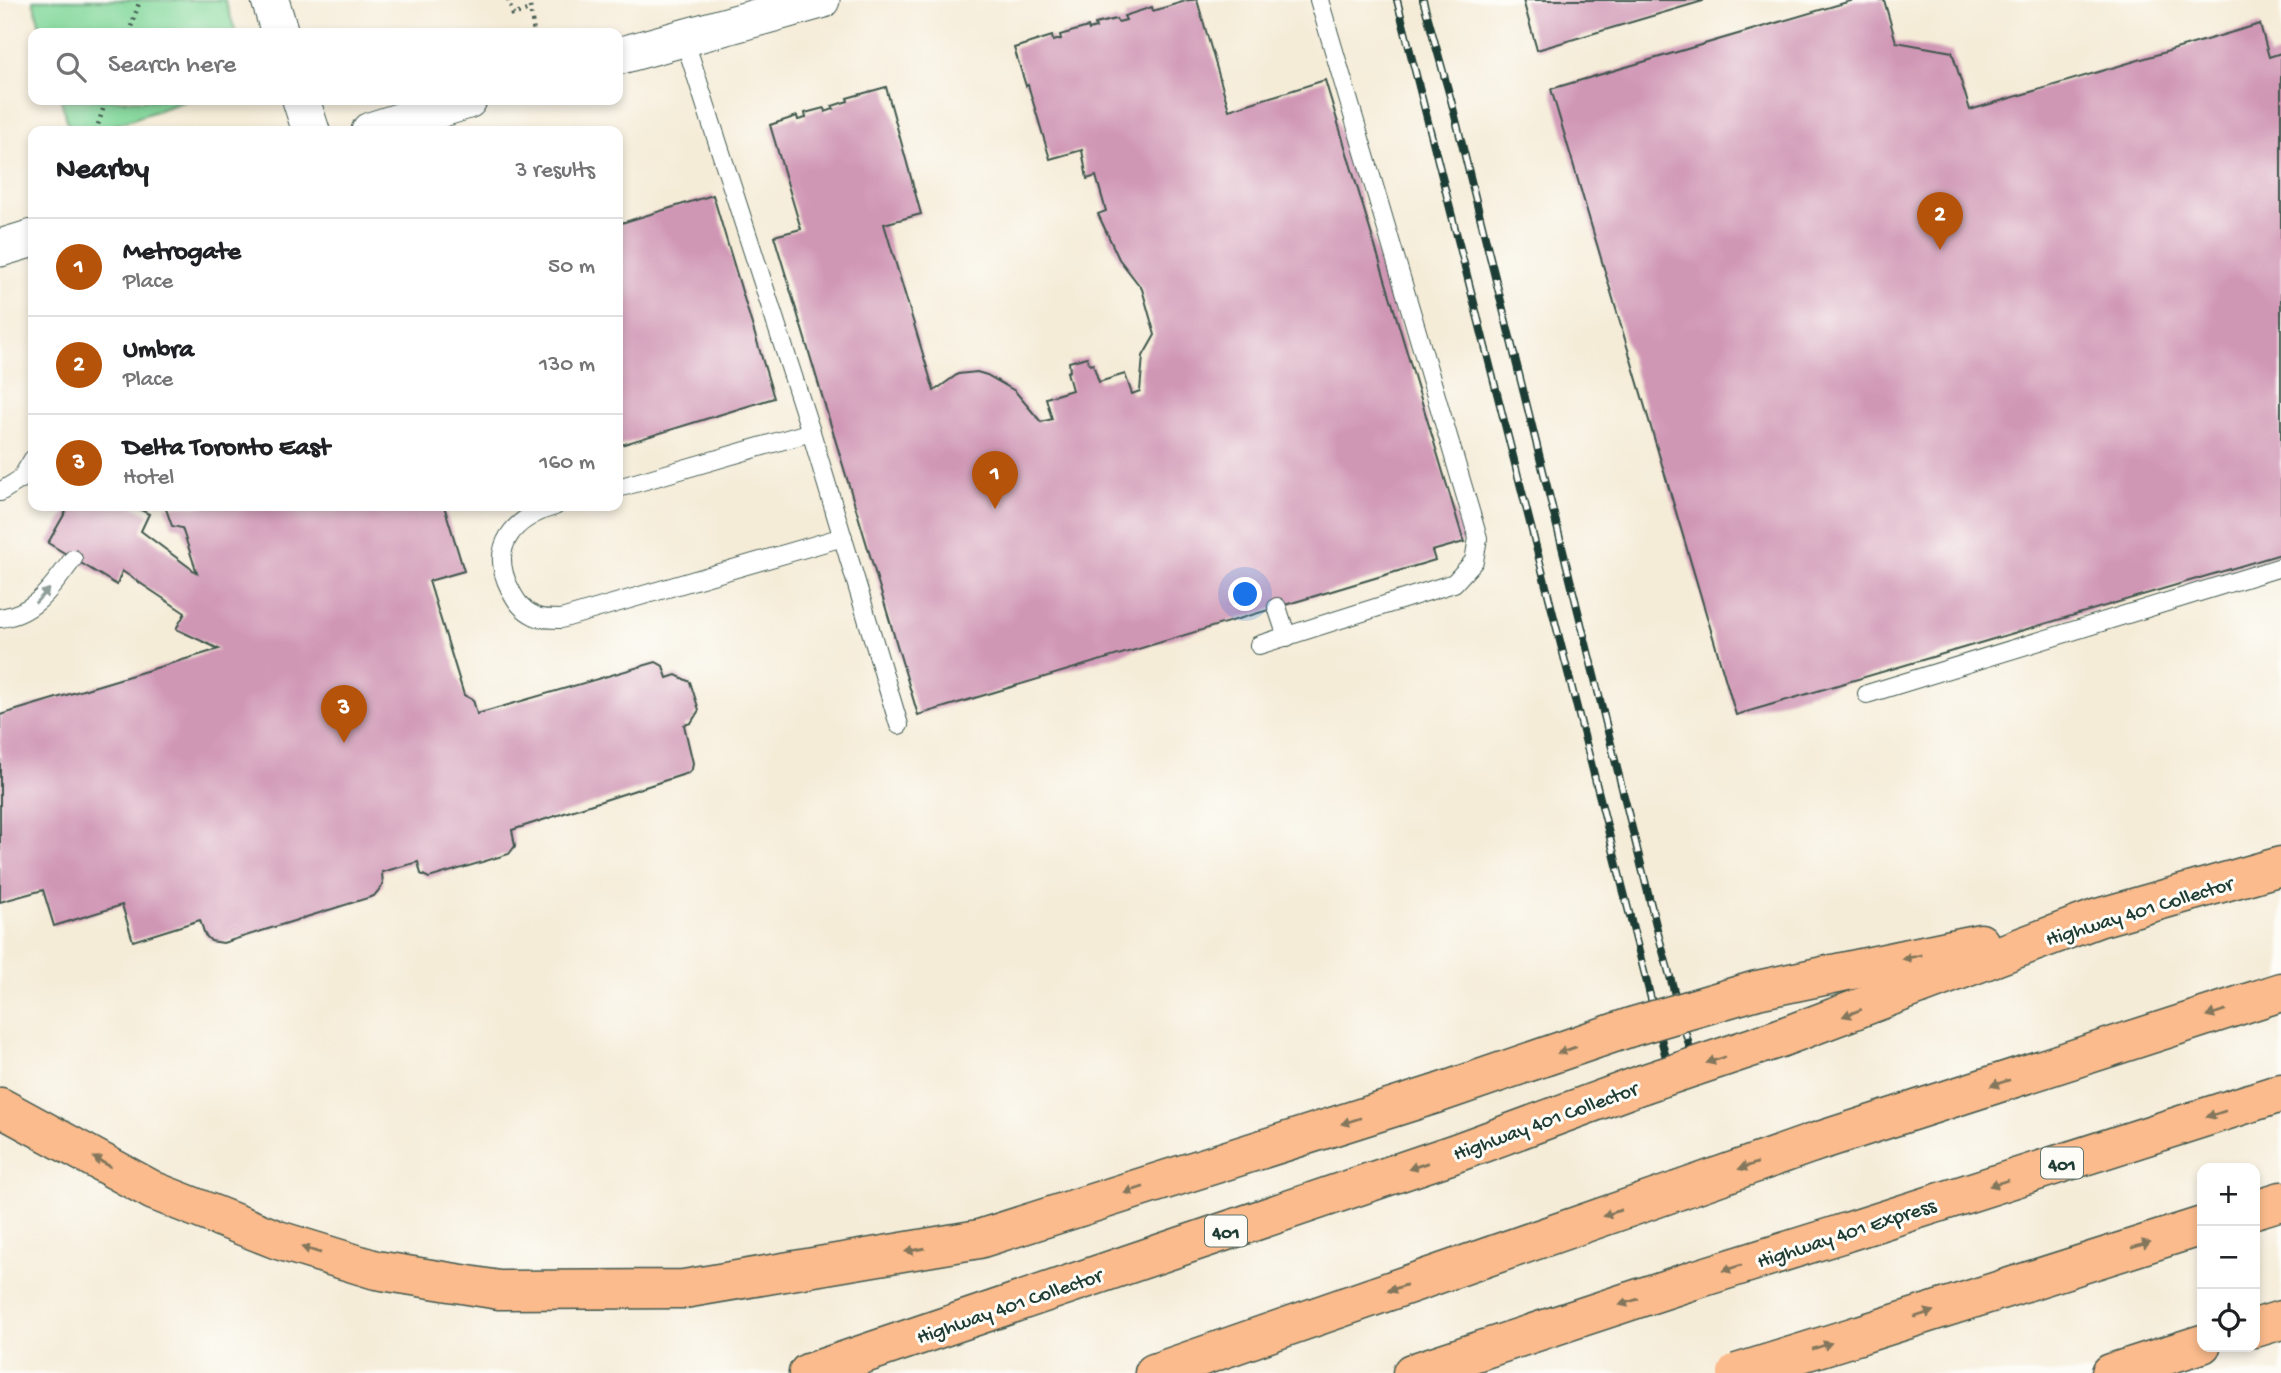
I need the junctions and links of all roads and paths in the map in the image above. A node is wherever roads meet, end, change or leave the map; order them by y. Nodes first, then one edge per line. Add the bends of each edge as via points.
1 (140, 0) edge
2 (270, 0) edge
3 (508, 0) edge
4 (529, 0) edge
5 (821, 0) edge
6 (1319, 0) edge
7 (530, 9) junction
8 (131, 28) edge
9 (278, 28) edge
10 (533, 28) edge
11 (684, 38) junction
12 (623, 55) edge
13 (104, 105) edge
14 (302, 105) edge
15 (452, 105) edge
16 (98, 126) edge
17 (309, 126) edge
18 (386, 126) edge
19 (28, 240) edge
20 (0, 248) edge
21 (811, 432) junction
22 (28, 468) edge
23 (623, 487) edge
24 (0, 492) edge
25 (542, 511) edge
26 (843, 537) junction
27 (73, 559) dead end
28 (2281, 567) edge
29 (1277, 607) dead end
30 (0, 618) edge
31 (1287, 637) junction
32 (1259, 645) dead end
33 (1867, 694) dead end
34 (899, 725) dead end
35 (2281, 866) edge
36 (2098, 918) junction
37 (2281, 992) edge
38 (2281, 1093) edge
39 (0, 1107) edge
40 (2281, 1201) edge
41 (2260, 1207) edge
42 (2197, 1228) edge
43 (2281, 1320) edge
44 (2260, 1326) edge
45 (2197, 1346) edge
46 (2204, 1352) edge
47 (808, 1373) edge
48 (1154, 1373) edge
49 (1412, 1373) edge
50 (1737, 1373) edge
51 (2111, 1373) edge
52 (2177, 1373) edge

1 - 8 path
2 - 9 street
3 - 7 path via 513,15
4 - 7 path
5 - 11 street
6 - 31 lane via 1478,538 1474,561 1454,583
7 - 10 path
11 - 12 street
11 - 21 lane
13 - 16 path
14 - 17 street
15 - 18 street
19 - 20 street
21 - 23 lane
21 - 26 lane
22 - 24 lane via 21,480
25 - 26 lane via 522,519 509,535 501,557 518,605 537,618 561,619
26 - 34 lane
30 -> 27 lane via 40,602
28 - 33 lane
29 - 31 lane
31 - 32 lane
35 - 36 highway, Highway 401 Collector / 401
36 -> 39 highway, bridge via 1757,990 979,1239 684,1289 499,1290 376,1270 278,1240 154,1191
36 -> 47 highway, Highway 401 Collector / 401, bridge via 1454,1154
37 -> 48 highway, bridge via 1813,1143
38 -> 49 highway, Highway 401 Express / 401, bridge
40 - 41 highway
50 -> 42 highway, bridge
43 - 44 highway
45 - 51 highway
46 - 52 highway

